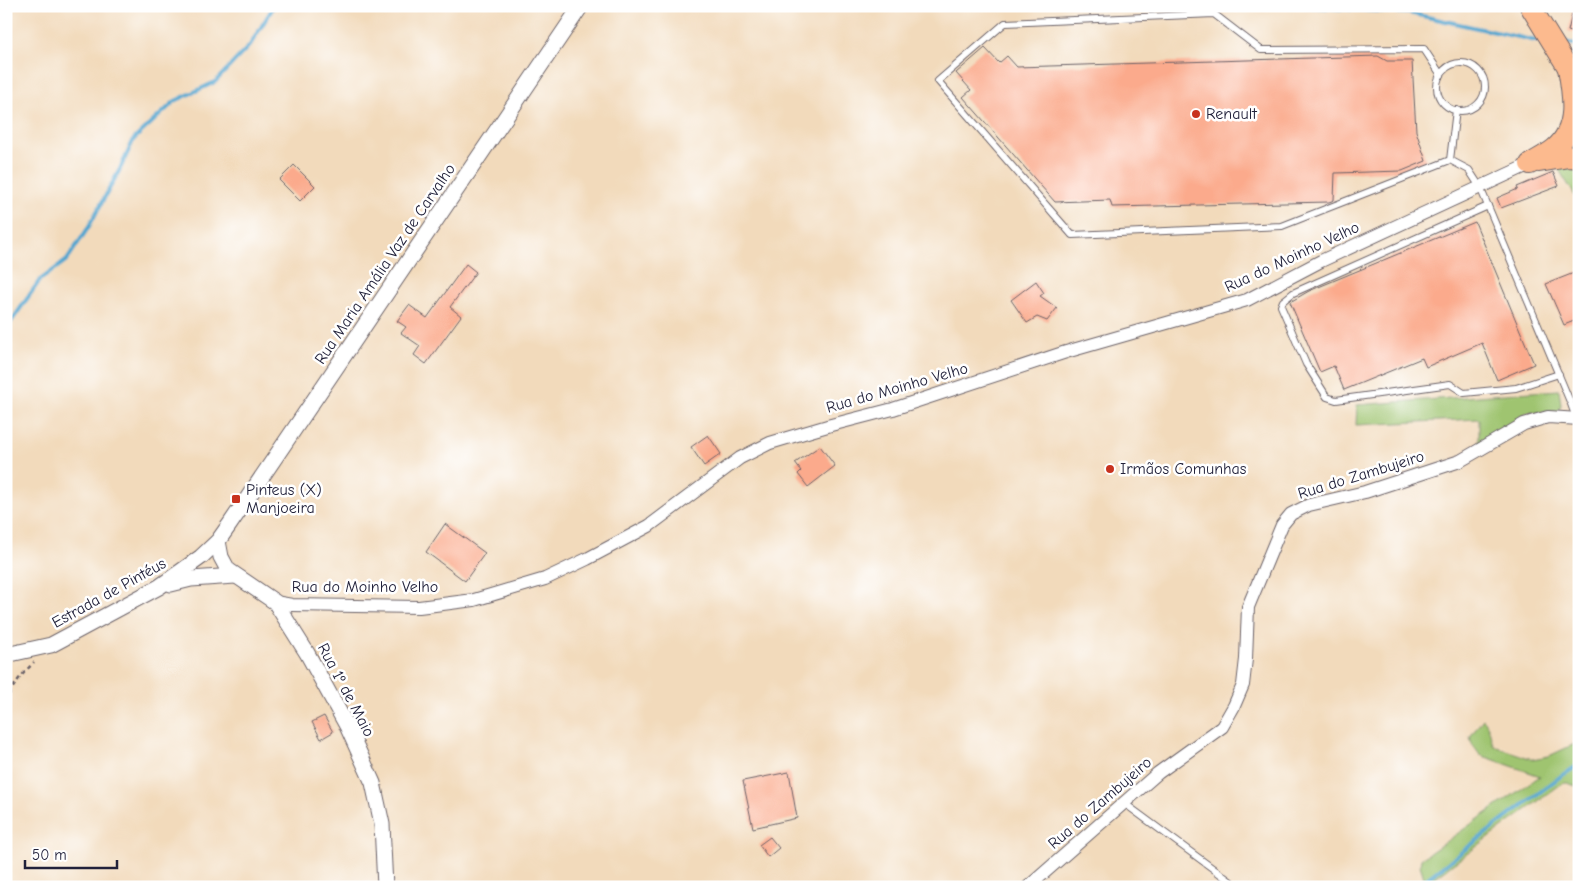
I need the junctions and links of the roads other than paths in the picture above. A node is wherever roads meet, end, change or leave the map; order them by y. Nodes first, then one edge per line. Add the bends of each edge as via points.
1 (581, 6) edge
2 (1530, 6) edge
3 (1568, 68) junction
4 (1441, 75) junction
5 (1579, 85) edge
6 (1456, 110) junction
7 (1576, 156) edge
8 (1450, 160) junction
9 (1530, 164) junction
10 (1480, 187) junction
11 (1488, 206) junction
12 (1559, 374) junction
13 (1577, 419) edge
14 (218, 541) junction
15 (236, 576) junction
16 (160, 587) junction
17 (275, 602) junction
18 (6, 654) edge
19 (1124, 803) junction
20 (385, 887) edge
21 (1028, 887) edge
22 (1238, 887) edge

1 - 14 street, Rua Maria Amália Vaz de Carvalho
2 - 3 main road
3 - 5 main road
3 - 9 main road via 1573,98 1572,121 1555,148
4 - 6 lane via 1438,92 1448,107
4 - 6 lane via 1454,64 1463,63 1479,71 1483,78 1484,95 1479,103 1464,111
4 - 8 lane via 1424,49 1261,50 1214,14 1005,23 938,81 1072,235 1282,226
6 - 8 lane
7 - 9 main road
8 - 10 lane via 1469,170
9 - 10 street, Rua do Moinho Velho
10 - 11 lane
10 - 17 street, Rua do Moinho Velho via 1321,261 1247,300 1066,352 893,409 770,443 740,458 649,526 545,579 474,600 419,607
11 - 12 lane
11 - 12 lane via 1293,293 1281,306 1306,364 1327,397 1336,400 1450,384 1464,393 1516,388
12 - 13 lane
13 - 19 street, Rua do Zambujeiro via 1548,417 1524,424 1460,461 1365,492 1309,504 1291,514 1282,525 1248,607 1243,686 1222,727 1158,773
14 - 15 street, Rua 1º de Maio via 224,564
14 - 16 street, Estrada de Pintéus
15 - 16 street via 191,579
15 - 17 street, Rua 1º de Maio
16 - 18 street, Estrada de Pintéus via 51,645
17 - 20 street, Rua 1º de Maio via 348,726 373,783 382,824
19 - 21 street, Rua do Zambujeiro
19 - 22 lane

